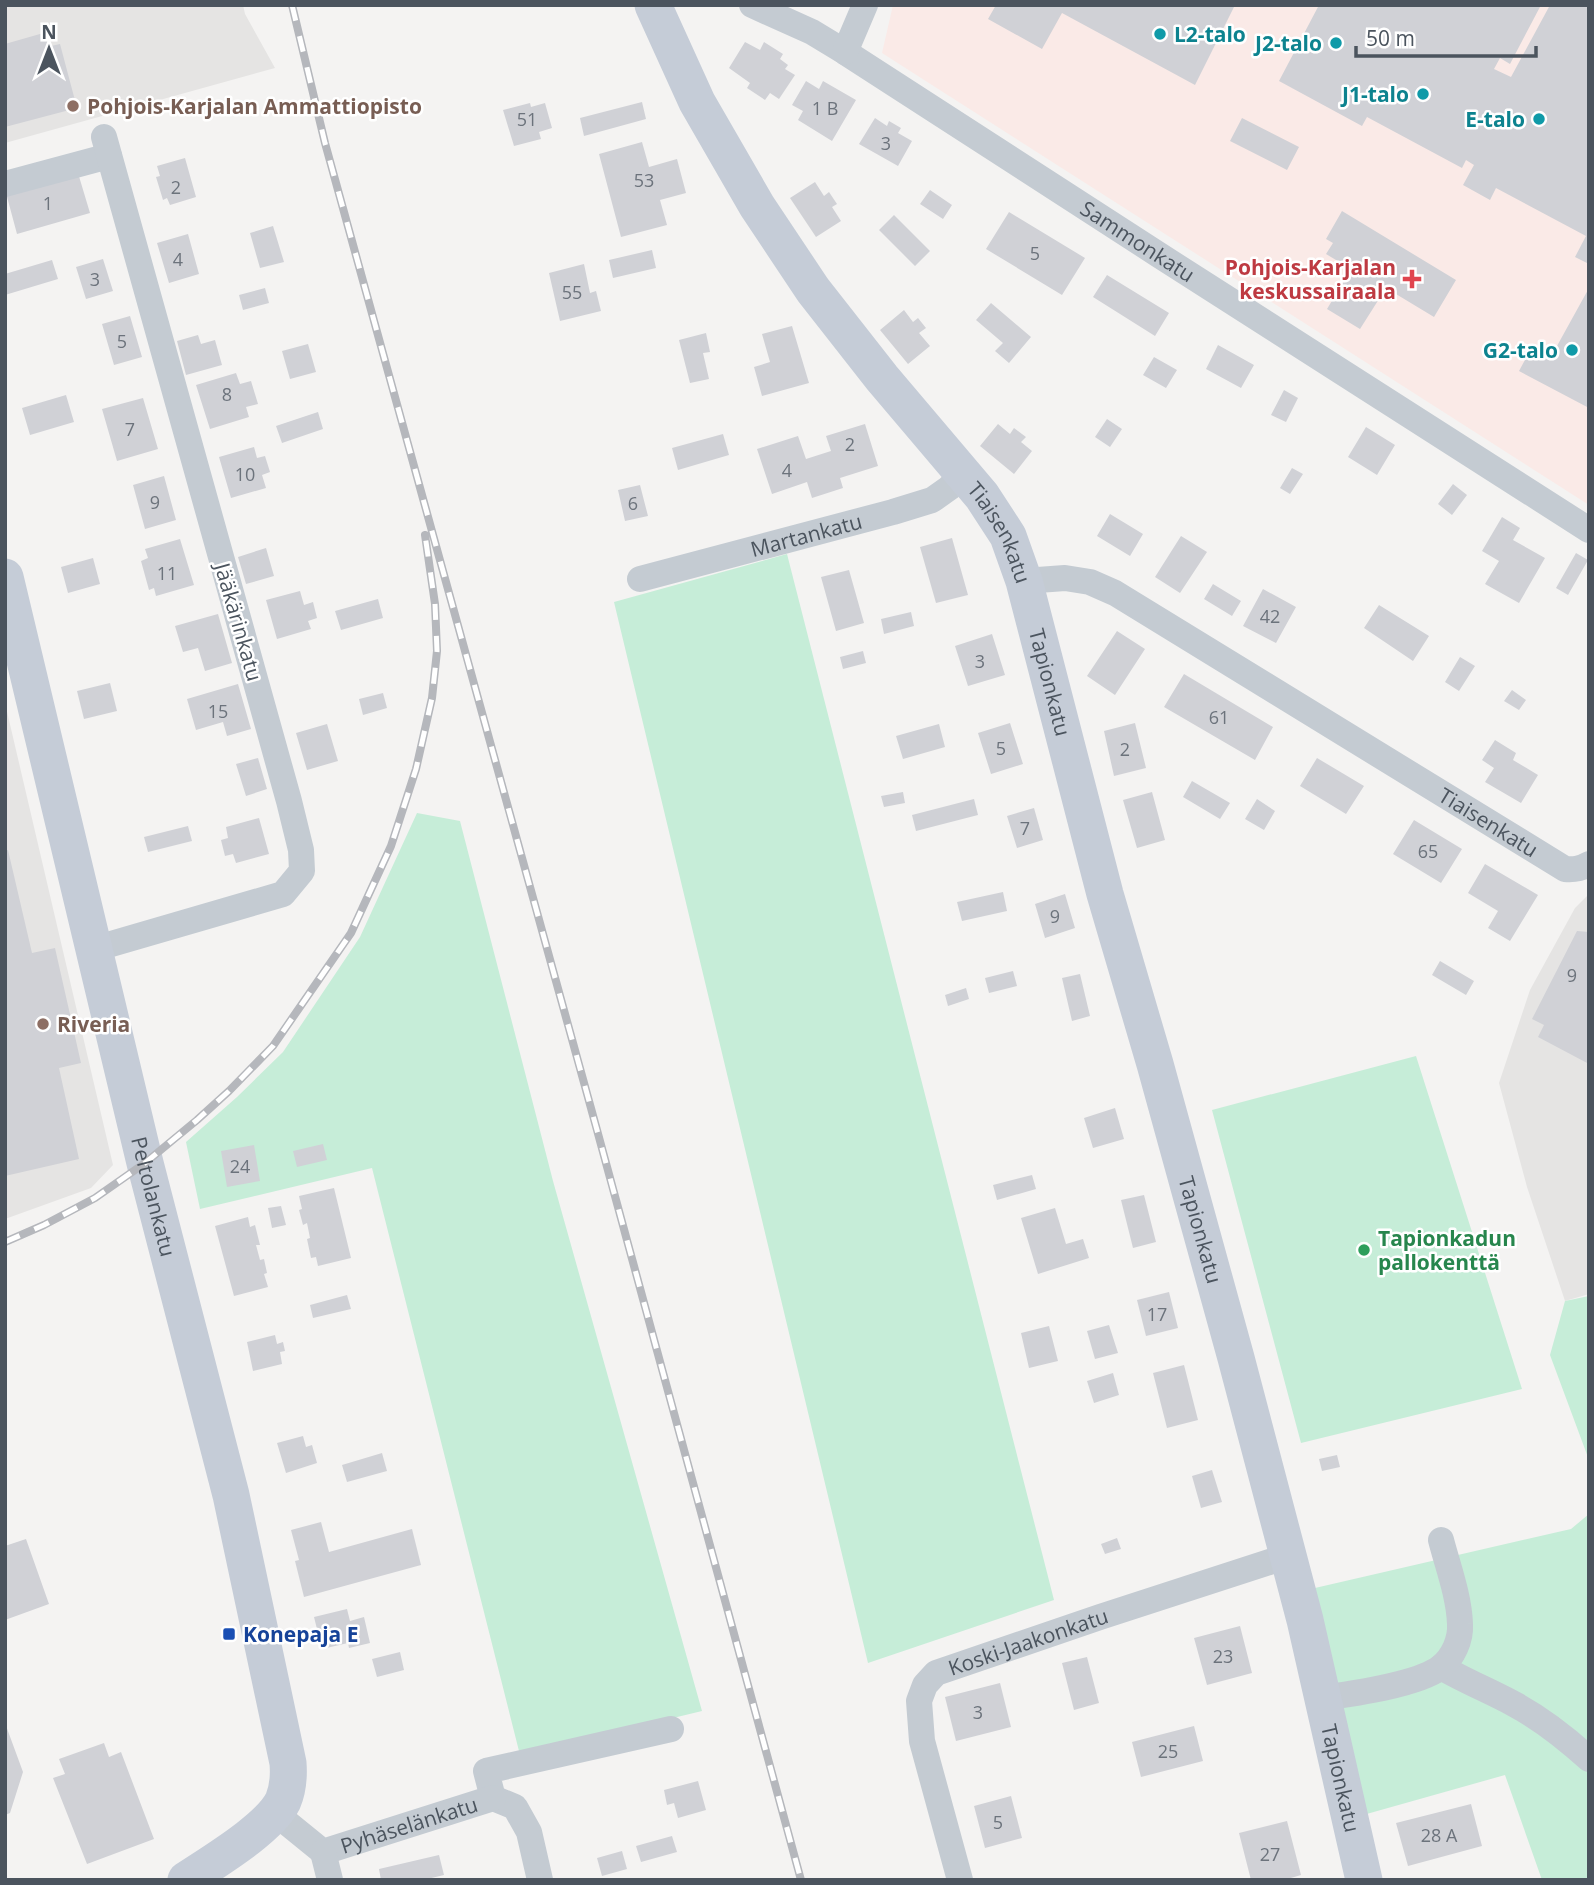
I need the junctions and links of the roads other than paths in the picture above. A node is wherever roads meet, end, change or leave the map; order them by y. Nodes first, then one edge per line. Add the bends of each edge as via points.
1 (653, 5) edge
2 (752, 5) edge
3 (865, 5) edge
4 (845, 52) junction
5 (5, 184) edge
6 (963, 474) junction
7 (1589, 530) edge
8 (5, 577) edge
9 (640, 579) dead end
10 (1024, 581) junction
11 (1577, 866) edge
12 (94, 949) junction
13 (1441, 1540) dead end
14 (1288, 1556) junction
15 (1441, 1667) junction
16 (1322, 1698) junction
17 (671, 1728) dead end
18 (1589, 1759) edge
19 (493, 1798) junction
20 (275, 1813) junction
21 (323, 1852) junction
22 (186, 1880) edge
23 (330, 1880) edge
24 (540, 1880) edge
25 (960, 1880) edge
26 (1363, 1880) edge

1 - 6 street, Tiaisenkatu via 697,102 764,216 813,290
2 - 4 street, Sammonkatu
3 - 4 street
4 - 7 street, Sammonkatu
5 - 12 street, Jääkärinkatu via 106,146 301,850 302,871 283,894
6 - 9 street, Martankatu via 932,500
6 - 10 street, Tiaisenkatu via 1008,536
8 - 12 street, Peltolankatu
10 - 11 street, Tiaisenkatu via 1065,578 1115,593
10 - 14 street, Tapionkatu via 1105,894
12 - 20 street, Peltolankatu via 231,1495 279,1723 289,1777
13 - 15 street via 1460,1636
14 - 16 street, Tapionkatu
14 - 25 street, Koski-Jaakonkatu via 936,1673 919,1701 922,1741
15 - 16 street via 1417,1679
15 - 18 street via 1543,1720
16 - 26 street, Tapionkatu
17 - 19 street, Pyhäselänkatu via 486,1771
19 - 21 street, Pyhäselänkatu
19 - 24 street via 515,1807 529,1832
20 - 21 street, Pyhäselänkatu
20 - 22 street via 238,1846
21 - 23 street

